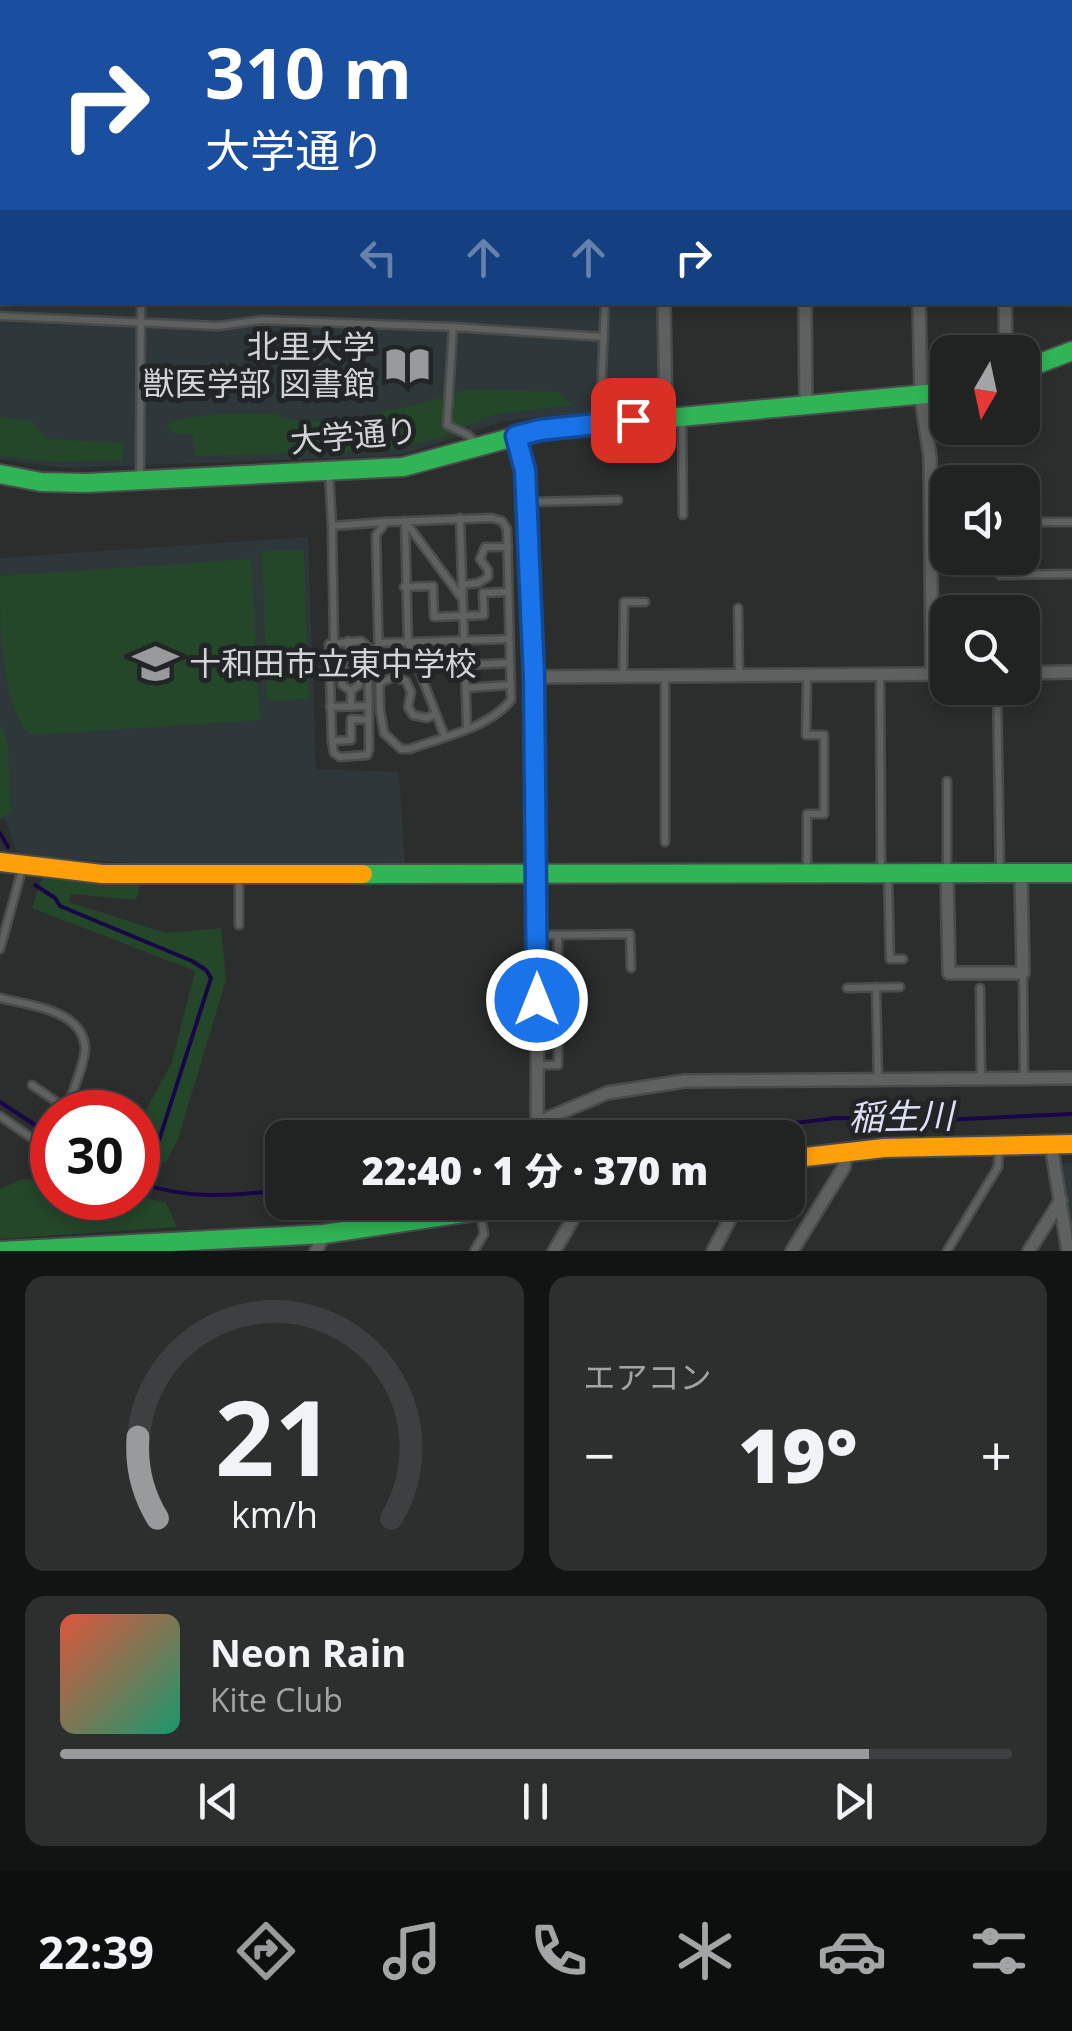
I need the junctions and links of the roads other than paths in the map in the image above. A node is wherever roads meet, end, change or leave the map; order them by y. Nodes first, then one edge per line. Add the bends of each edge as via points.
1 (141, 305) edge
2 (605, 305) edge
3 (664, 305) edge
4 (804, 305) edge
5 (919, 305) edge
6 (1005, 305) edge
7 (0, 316) edge
8 (140, 322) junction
9 (453, 327) junction
10 (1006, 335) edge
11 (604, 337) junction
12 (1072, 351) edge
13 (1040, 363) edge
14 (930, 395) edge
15 (922, 396) junction
16 (806, 405) junction
17 (674, 416) junction
18 (600, 423) junction
19 (516, 436) junction
20 (480, 447) junction
21 (328, 470) junction
22 (0, 474) edge
23 (140, 479) junction
24 (618, 500) dead end
25 (526, 502) junction
26 (684, 515) dead end
27 (460, 518) junction
28 (405, 521) junction
29 (386, 522) junction
30 (1040, 522) edge
31 (1072, 522) edge
32 (332, 526) junction
33 (508, 547) junction
34 (1040, 574) edge
35 (1072, 574) edge
36 (461, 585) junction
37 (404, 587) junction
38 (507, 592) junction
39 (931, 595) edge
40 (462, 596) junction
41 (646, 602) dead end
42 (738, 608) dead end
43 (463, 616) junction
44 (509, 639) junction
45 (348, 640) junction
46 (464, 640) junction
47 (334, 642) junction
48 (408, 642) junction
49 (380, 643) junction
50 (510, 662) junction
51 (464, 665) junction
52 (1072, 672) edge
53 (1040, 673) edge
54 (930, 674) edge
55 (880, 675) junction
56 (739, 676) junction
57 (806, 676) junction
58 (534, 677) junction
59 (623, 677) junction
60 (665, 677) junction
61 (380, 682) junction
62 (511, 686) junction
63 (466, 688) junction
64 (997, 705) edge
65 (368, 706) junction
66 (330, 707) junction
67 (351, 707) junction
68 (435, 714) junction
69 (368, 720) junction
70 (467, 730) junction
71 (445, 737) junction
72 (332, 741) junction
73 (947, 781) dead end
74 (665, 842) dead end
75 (0, 862) edge
76 (24, 865) junction
77 (1020, 873) junction
78 (1072, 873) edge
79 (884, 874) junction
80 (947, 874) junction
81 (1000, 874) junction
82 (807, 875) junction
83 (238, 876) junction
84 (538, 876) junction
85 (239, 924) dead end
86 (538, 935) junction
87 (558, 935) junction
88 (0, 949) edge
89 (903, 959) dead end
90 (630, 968) dead end
91 (1023, 973) junction
92 (876, 987) junction
93 (900, 987) dead end
94 (847, 988) dead end
95 (980, 988) dead end
96 (0, 998) edge
97 (537, 1065) junction
98 (1024, 1078) junction
99 (1072, 1078) edge
100 (878, 1079) junction
101 (981, 1079) junction
102 (32, 1085) dead end
103 (0, 1116) edge
104 (536, 1120) edge
105 (543, 1120) edge
106 (30, 1137) edge
107 (1051, 1144) junction
108 (1072, 1144) edge
109 (1000, 1145) junction
110 (846, 1152) junction
111 (805, 1157) edge
112 (1061, 1200) junction
113 (435, 1220) edge
114 (482, 1220) edge
115 (572, 1220) edge
116 (729, 1220) edge
117 (320, 1243) edge
118 (0, 1251) edge
119 (474, 1251) edge
120 (554, 1251) edge
121 (712, 1251) edge
122 (792, 1251) edge
123 (948, 1251) edge
124 (1030, 1251) edge
125 (1068, 1251) edge

1 - 8 lane
2 - 11 lane
3 - 17 street
4 - 16 street
5 - 15 street
6 - 10 street
7 - 8 lane
8 - 9 lane
8 - 23 lane
9 - 11 lane
9 - 20 lane via 446,425
11 - 18 lane
12 - 13 street
14 - 15 street, 大学通り
15 - 16 street, 大学通り
15 - 39 street via 930,457
16 - 17 street, 大学通り
17 - 18 street, 大学通り
17 - 26 lane via 685,457
18 - 19 street, 大学通り
19 - 20 street, 大学通り
19 - 25 street
20 - 21 street, 大学通り via 403,467
21 - 23 street, 大学通り
21 - 32 lane
22 - 23 street, 大学通り via 42,482
24 - 25 lane
25 - 58 street
27 - 28 lane
27 - 33 lane via 502,520
27 - 36 lane
28 - 29 lane
28 - 37 lane
28 - 40 lane
29 - 32 lane
29 - 49 lane via 376,535
30 - 31 lane
32 - 47 lane
33 - 36 lane via 486,547 480,558 488,577
33 - 38 lane
34 - 35 lane
36 - 40 lane
37 - 43 lane via 433,586 434,616
37 - 48 lane
38 - 43 lane via 483,593 484,616
38 - 44 lane
40 - 43 lane
41 - 59 lane via 624,602
42 - 56 lane
43 - 46 lane
44 - 46 lane
44 - 50 lane
45 - 47 lane
45 - 65 lane via 368,647
45 - 67 lane via 358,667 351,674 359,685 351,691
46 - 48 lane
46 - 51 lane
47 - 66 lane via 328,644
48 - 49 lane
48 - 68 lane
49 - 61 lane
50 - 51 lane
50 - 62 lane
51 - 63 lane
52 - 53 street
54 - 55 street
55 - 57 street
55 - 79 lane
56 - 57 street
56 - 60 street
57 - 82 lane via 806,735 824,735 824,814 807,814
58 - 59 street
58 - 84 street
59 - 60 street
60 - 74 lane
61 - 68 lane via 406,681 413,715
61 - 71 lane via 384,734 391,743 410,749
62 - 63 lane
62 - 70 lane via 502,712
63 - 70 lane
64 - 81 lane
65 - 67 lane
65 - 69 lane
66 - 67 lane
66 - 72 lane
68 - 71 lane
69 - 72 lane via 351,719 351,740
69 - 72 lane via 367,756 340,757
70 - 71 lane
73 - 80 lane
75 - 76 street
76 - 83 street
76 - 88 lane
77 - 78 street
77 - 81 street
77 - 91 street
79 - 80 street
79 - 82 street
79 - 89 lane via 890,959
80 - 81 street
80 - 91 street via 949,973
82 - 84 street
83 - 84 street
83 - 85 lane
84 - 86 street
86 - 87 lane
86 - 97 street
87 - 90 lane via 630,934
87 - 97 lane via 558,1065
91 - 98 lane
92 - 93 lane
92 - 94 lane
92 - 100 lane
95 - 101 lane
96 - 102 lane via 68,1018 85,1048 67,1108
97 - 104 street
98 - 99 street
98 - 101 street
100 - 101 street
100 - 105 street via 657,1084 607,1093
103 - 106 lane
107 - 108 street
107 - 109 street
107 - 112 street
109 - 110 street
109 - 123 lane via 998,1167
110 - 111 street
110 - 122 street via 844,1167
112 - 124 street
112 - 125 street
113 - 117 street
114 - 119 lane via 484,1234
115 - 120 street
116 - 121 street
117 - 118 street

